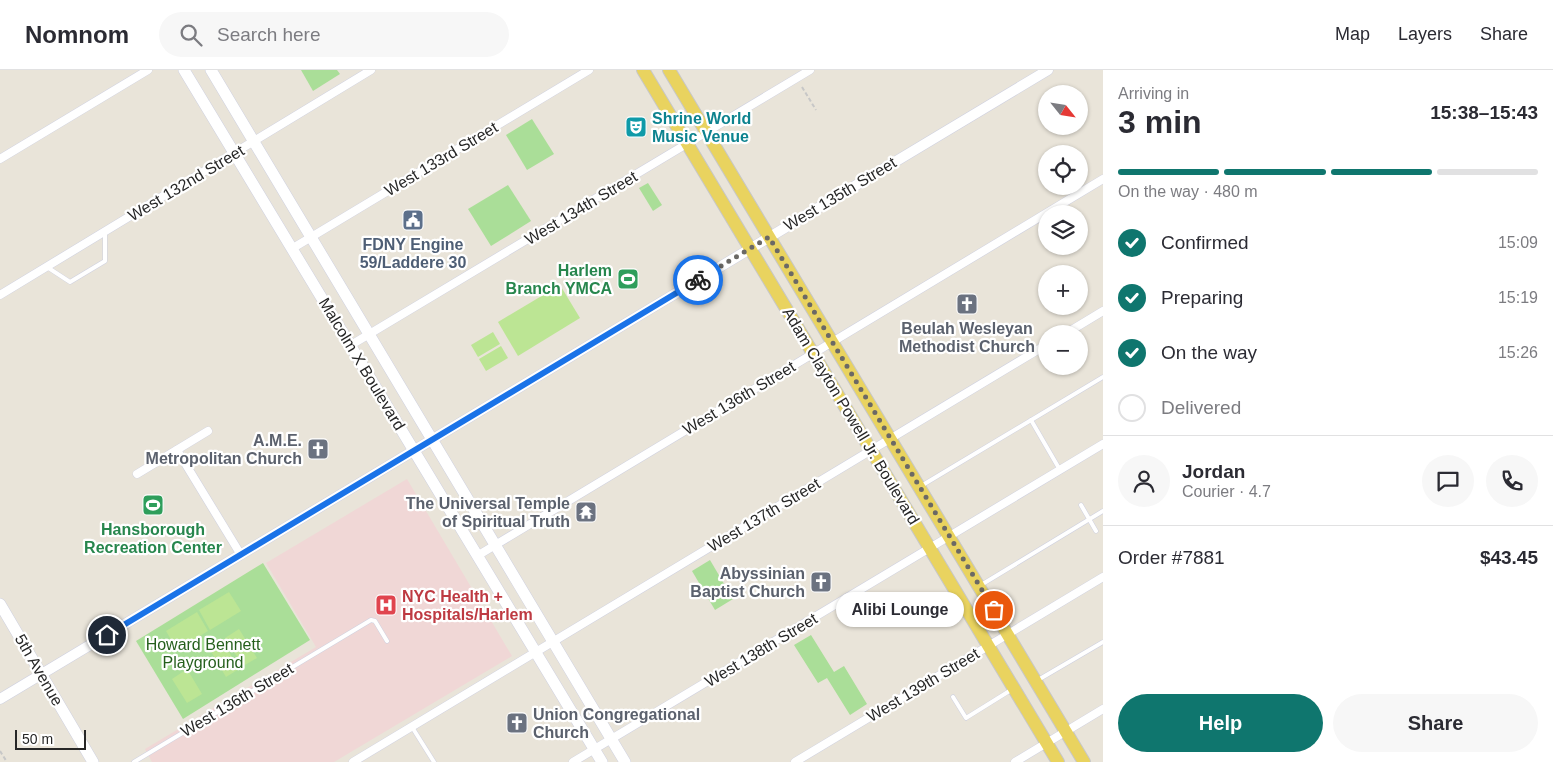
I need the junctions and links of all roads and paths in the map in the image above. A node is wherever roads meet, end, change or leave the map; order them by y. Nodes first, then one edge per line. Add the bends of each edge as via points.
1 (148, 70) edge
2 (184, 70) edge
3 (210, 70) edge
4 (371, 70) edge
5 (589, 70) edge
6 (643, 70) edge
7 (669, 70) edge
8 (810, 70) edge
9 (1048, 70) edge
10 (802, 87) dead end
11 (816, 110) dead end
12 (706, 133) junction
13 (253, 142) junction
14 (687, 144) junction
15 (234, 153) junction
16 (0, 159) edge
17 (1103, 179) edge
18 (105, 232) junction
19 (769, 237) junction
20 (311, 238) junction
21 (293, 248) junction
22 (750, 249) junction
23 (46, 267) junction
24 (0, 295) edge
25 (1103, 311) edge
26 (1080, 325) edge
27 (369, 335) junction
28 (832, 342) junction
29 (352, 345) junction
30 (1038, 350) edge
31 (813, 354) junction
32 (1103, 377) edge
33 (1031, 420) junction
34 (208, 431) dead end
35 (890, 438) junction
36 (432, 440) junction
37 (1103, 444) edge
38 (177, 450) junction
39 (870, 450) junction
40 (414, 451) junction
41 (1060, 470) junction
42 (137, 474) dead end
43 (919, 487) junction
44 (1081, 505) dead end
45 (1103, 511) edge
46 (1089, 519) junction
47 (1096, 532) dead end
48 (949, 536) junction
49 (495, 545) junction
50 (930, 548) junction
51 (240, 555) junction
52 (477, 556) junction
53 (1103, 577) edge
54 (979, 586) junction
55 (0, 604) edge
56 (1008, 634) junction
57 (387, 641) dead end
58 (553, 642) junction
59 (1103, 642) edge
60 (989, 646) junction
61 (535, 653) junction
62 (41, 675) junction
63 (1036, 682) junction
64 (1014, 688) junction
65 (953, 697) dead end
66 (0, 699) edge
67 (1103, 709) edge
68 (412, 727) junction
69 (1066, 731) junction
70 (611, 739) junction
71 (1047, 743) junction
72 (594, 750) junction
73 (0, 751) edge
74 (7, 762) edge
75 (93, 762) edge
76 (134, 762) edge
77 (353, 762) edge
78 (434, 762) edge
79 (573, 762) edge
80 (602, 762) edge
81 (625, 762) edge
82 (795, 762) edge
83 (1015, 762) edge
84 (1058, 762) edge
85 (1084, 762) edge

1 - 16 street
2 - 15 main road, Malcolm X Boulevard
3 - 13 main road, Malcolm X Boulevard
4 - 13 street, West 132nd Street
5 - 20 street, West 133rd Street
6 - 14 main road, Adam Clayton Powell Jr. Boulevard
7 - 12 main road, Adam Clayton Powell Jr. Boulevard
8 - 12 street, West 134th Street
9 - 19 street, West 135th Street
10 - 11 path
12 - 14 street, West 134th Street
12 - 19 main road, Adam Clayton Powell Jr. Boulevard
13 - 15 street, West 132nd Street
13 - 20 main road, Malcolm X Boulevard
14 - 22 main road, Adam Clayton Powell Jr. Boulevard
14 - 27 street, West 134th Street
15 - 18 street, West 132nd Street
15 - 21 main road, Malcolm X Boulevard
17 - 28 street, West 136th Street
18 - 23 street, West 132nd Street
18 - 23 lane via 106,259 70,282
19 - 22 street, West 135th Street
19 - 28 main road, Adam Clayton Powell Jr. Boulevard
20 - 21 street, West 133rd Street
20 - 27 main road, Malcolm X Boulevard
21 - 29 main road, Malcolm X Boulevard
22 - 31 main road, Adam Clayton Powell Jr. Boulevard
22 - 36 street, West 135th Street
23 - 24 street, West 132nd Street
25 - 26 street
27 - 29 street, West 134th Street
27 - 36 main road, Malcolm X Boulevard
28 - 31 street, West 136th Street
28 - 35 main road, Adam Clayton Powell Jr. Boulevard
29 - 40 main road, Malcolm X Boulevard
30 - 35 street, West 137th Street
31 - 39 main road, Adam Clayton Powell Jr. Boulevard
31 - 49 street, West 136th Street
32 - 33 lane
33 - 41 lane
33 - 43 lane
34 - 38 street
35 - 39 street, West 137th Street
35 - 43 main road, Adam Clayton Powell Jr. Boulevard
36 - 40 street, West 135th Street
36 - 49 main road, Malcolm X Boulevard
37 - 41 street, West 138th Street
38 - 42 street
38 - 51 street
39 - 50 main road, Adam Clayton Powell Jr. Boulevard
39 - 58 street, West 137th Street
40 - 51 street, West 135th Street
40 - 52 main road, Malcolm X Boulevard
41 - 48 street, West 138th Street
43 - 48 main road, Adam Clayton Powell Jr. Boulevard
44 - 46 lane
45 - 46 lane
46 - 47 lane
46 - 54 lane
48 - 50 street, West 138th Street
48 - 54 main road, Adam Clayton Powell Jr. Boulevard
49 - 52 street, West 136th Street
49 - 58 main road, Malcolm X Boulevard
50 - 60 main road, Adam Clayton Powell Jr. Boulevard
50 - 70 street, West 138th Street
51 - 62 street, West 135th Street
52 - 61 main road, Malcolm X Boulevard
53 - 56 street, West 139th Street
54 - 56 main road, Adam Clayton Powell Jr. Boulevard
55 - 62 main road, 5th Avenue
56 - 60 street, West 139th Street
56 - 63 main road, Adam Clayton Powell Jr. Boulevard
57 - 76 lane, West 136th Street via 373,620
58 - 61 street, West 137th Street
58 - 70 main road, Malcolm X Boulevard
59 - 63 lane
60 - 64 main road, Adam Clayton Powell Jr. Boulevard
60 - 82 street, West 139th Street
61 - 68 street, West 137th Street
61 - 72 main road, Malcolm X Boulevard
62 - 66 street, West 135th Street
62 - 75 main road, 5th Avenue
63 - 69 main road, Adam Clayton Powell Jr. Boulevard
64 - 65 lane via 966,718
64 - 71 main road, Adam Clayton Powell Jr. Boulevard
67 - 69 street
68 - 77 street, West 137th Street
68 - 78 lane
69 - 71 street
69 - 85 main road, Adam Clayton Powell Jr. Boulevard
70 - 72 street, West 138th Street
70 - 81 main road, Malcolm X Boulevard
71 - 83 street
71 - 84 main road, Adam Clayton Powell Jr. Boulevard
72 - 79 street, West 138th Street
72 - 80 main road, Malcolm X Boulevard
73 - 74 path

